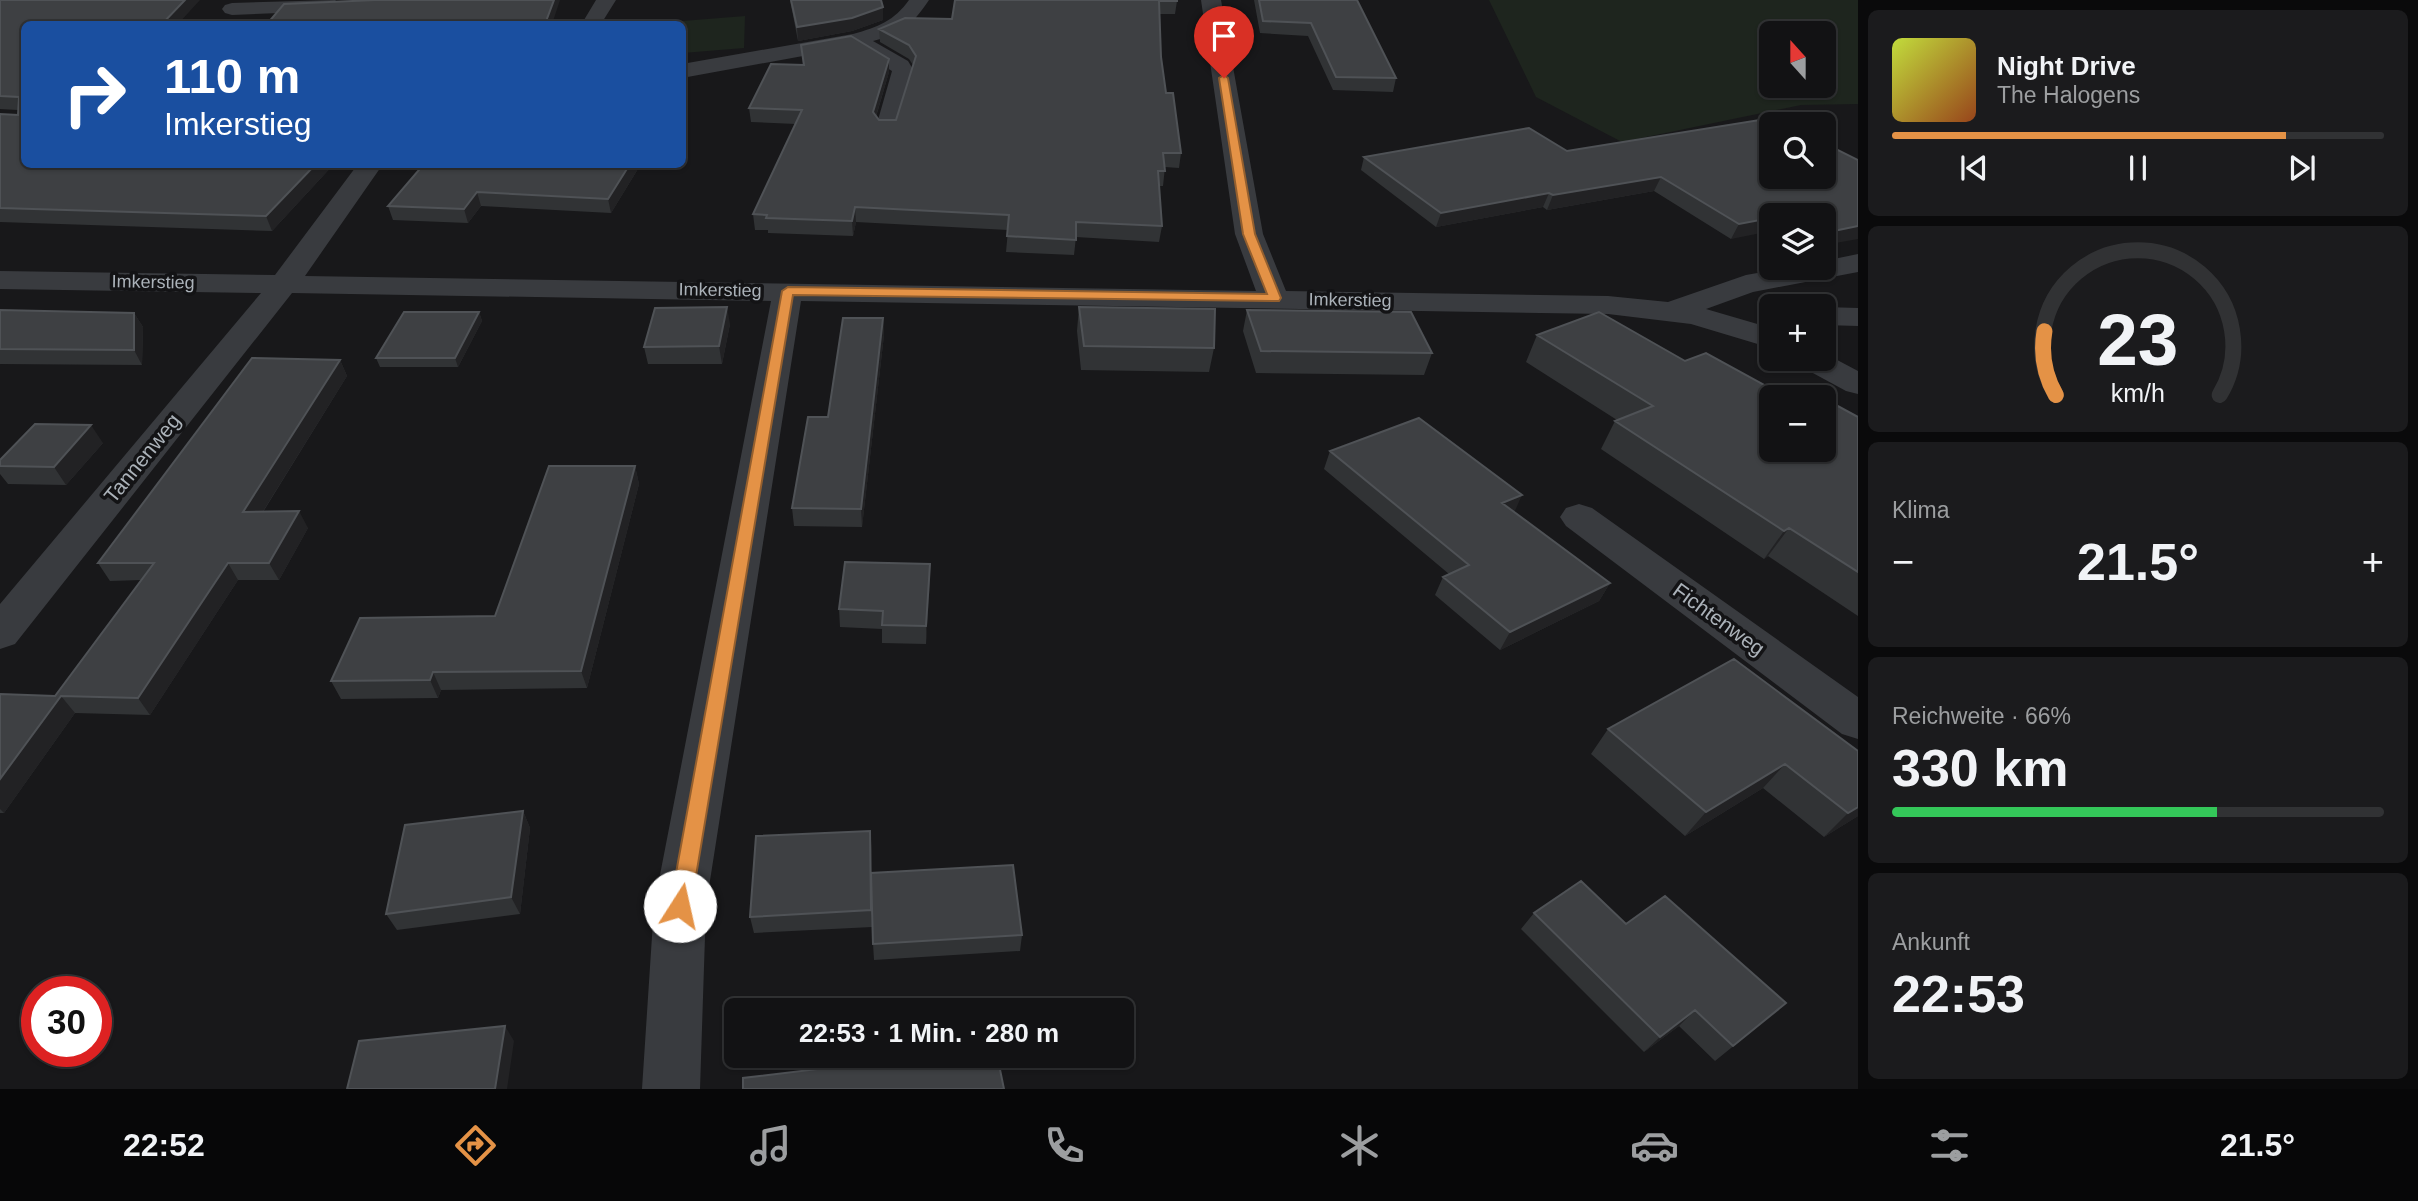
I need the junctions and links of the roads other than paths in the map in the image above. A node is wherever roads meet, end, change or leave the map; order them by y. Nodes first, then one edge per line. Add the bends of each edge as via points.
1 (606, 0) edge
2 (919, 0) edge
3 (1211, 0) edge
4 (355, 4) edge
5 (230, 11) edge
6 (594, 20) dead end
7 (855, 40) junction
8 (686, 70) edge
9 (888, 127) edge
10 (368, 168) edge
11 (1858, 263) edge
12 (0, 280) edge
13 (284, 284) junction
14 (788, 291) junction
15 (1274, 298) junction
16 (1674, 310) junction
17 (1759, 314) edge
18 (1836, 316) edge
19 (1858, 317) edge
20 (1759, 335) edge
21 (1834, 371) edge
22 (1858, 384) edge
23 (1579, 517) dead end
24 (0, 633) edge
25 (1858, 721) edge
26 (671, 1089) edge

1 - 6 street
2 - 7 street via 905,20 887,31
3 - 15 street via 1249,234
4 - 5 street
7 - 8 street
7 - 9 street via 903,71
10 - 13 street, Tannenweg
11 - 16 street via 1746,284
12 - 13 street, Imkerstieg
13 - 14 street, Imkerstieg
13 - 24 street, Tannenweg
14 - 15 street, Imkerstieg
14 - 26 street via 680,906
15 - 16 street, Imkerstieg
16 - 17 street
16 - 20 street, Imkerstieg via 1736,324
18 - 19 street
21 - 22 street
23 - 25 street, Fichtenweg

